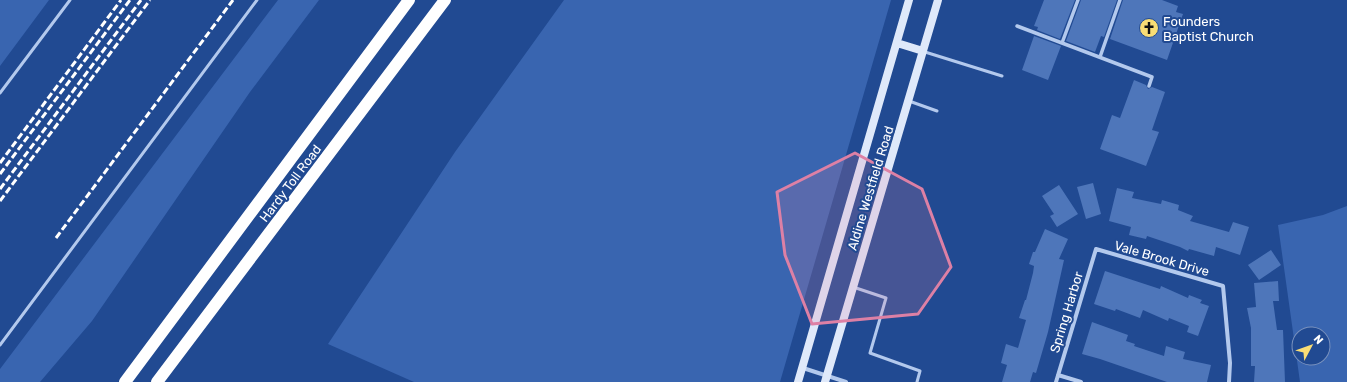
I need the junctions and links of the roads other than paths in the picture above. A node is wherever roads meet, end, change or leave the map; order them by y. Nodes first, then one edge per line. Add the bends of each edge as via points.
1 (70, 0) edge
2 (257, 0) edge
3 (409, 0) edge
4 (445, 0) edge
5 (909, 0) edge
6 (938, 0) edge
7 (1078, 0) edge
8 (1120, 0) edge
9 (1017, 26) dead end
10 (897, 43) junction
11 (1062, 43) junction
12 (923, 51) junction
13 (1100, 57) junction
14 (1002, 76) dead end
15 (1149, 86) dead end
16 (0, 93) edge
17 (909, 101) junction
18 (937, 111) dead end
19 (1096, 249) joint
20 (853, 287) junction
21 (0, 344) edge
22 (802, 368) junction
23 (1058, 375) junction
24 (826, 379) edge
25 (125, 382) edge
26 (157, 382) edge
27 (798, 382) edge
28 (846, 382) edge
29 (917, 382) edge
30 (1056, 382) edge
31 (1081, 382) edge
32 (1229, 382) edge

1 - 16 lane
2 - 21 lane
3 - 25 highway, Hardy Toll Road
4 - 26 highway, Hardy Toll Road
5 - 10 main road, Aldine Westfield Road
6 - 12 main road, Aldine Westfield Road
7 - 11 street
8 - 13 street
9 - 11 street
10 - 12 main road
10 - 22 main road, Aldine Westfield Road
11 - 13 street
12 - 14 lane
12 - 17 main road, Aldine Westfield Road
13 - 15 street via 1152,77
17 - 18 lane
17 - 20 main road, Aldine Westfield Road
19 - 23 street, Spring Harbor
19 - 32 street, Vale Brook Drive via 1222,286 1230,362
20 - 24 main road, Aldine Westfield Road
20 - 29 lane via 886,298 870,353 920,371
22 - 24 street
22 - 27 main road, Aldine Westfield Road
23 - 30 street, Spring Harbor
23 - 31 street
24 - 28 street

